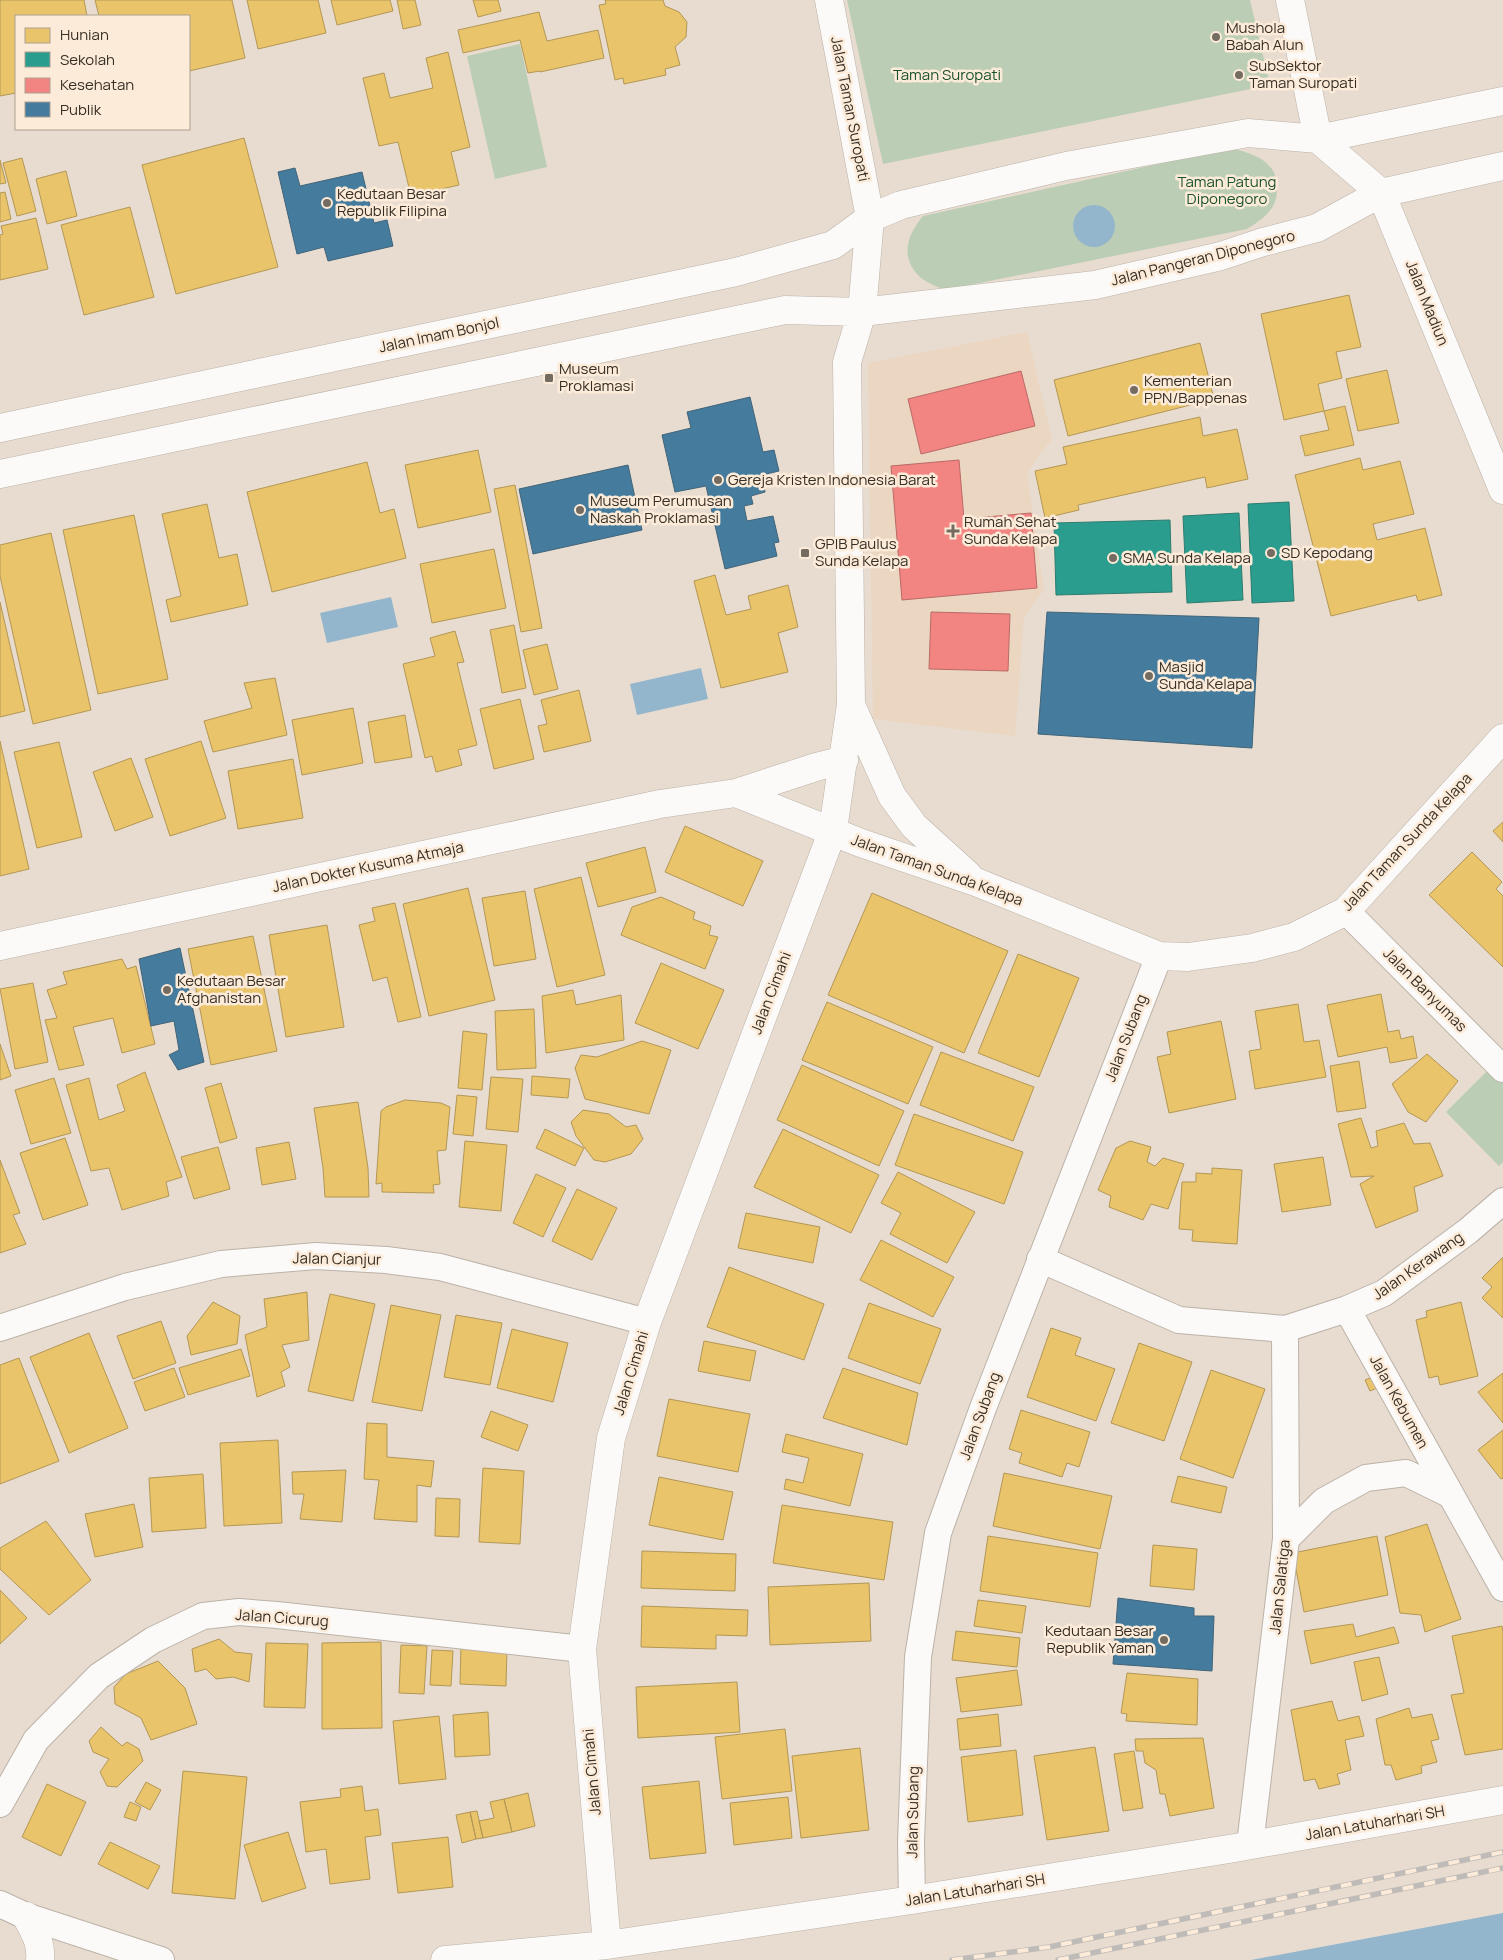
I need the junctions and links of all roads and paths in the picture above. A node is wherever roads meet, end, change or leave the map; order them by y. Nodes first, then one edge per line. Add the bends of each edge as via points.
1 (829, 0) edge
2 (1290, 0) edge
3 (1503, 101) edge
4 (1318, 139) junction
5 (1503, 166) edge
6 (1381, 193) junction
7 (870, 218) junction
8 (862, 312) junction
9 (75, 413) junction
10 (0, 428) edge
11 (83, 455) junction
12 (0, 474) edge
13 (1503, 490) edge
14 (851, 704) junction
15 (1503, 738) edge
16 (844, 760) junction
17 (736, 793) junction
18 (833, 830) junction
19 (976, 882) junction
20 (1346, 911) junction
21 (0, 946) edge
22 (1158, 956) junction
23 (1503, 1069) edge
24 (1503, 1201) edge
25 (1040, 1259) junction
26 (1346, 1310) junction
27 (647, 1322) junction
28 (0, 1328) edge
29 (1285, 1329) junction
30 (1451, 1496) junction
31 (1286, 1539) junction
32 (1503, 1588) edge
33 (582, 1649) junction
34 (1503, 1800) edge
35 (0, 1804) edge
36 (1250, 1845) junction
37 (912, 1900) junction
38 (0, 1904) edge
39 (26, 1916) junction
40 (606, 1945) junction
41 (40, 1960) edge
42 (161, 1960) edge
43 (445, 1960) edge

1 - 7 street, Jalan Taman Suropati
2 - 4 street
3 - 4 street
4 - 6 street, Jalan Madiun
4 - 7 street via 1248,133 1103,158 901,205
5 - 6 street, Jalan Pangeran Diponegoro
6 - 8 street, Jalan Pangeran Diponegoro via 1318,228 1221,256 1105,283
6 - 13 street, Jalan Madiun
7 - 8 street, Jalan Taman Sunda Kelapa
7 - 9 street, Jalan Imam Bonjol via 833,245 736,272
8 - 11 street via 785,310
8 - 14 street, Jalan Taman Sunda Kelapa via 847,362
9 - 10 street, Jalan Imam Bonjol
9 - 11 street
11 - 12 street
14 - 16 street, Jalan Taman Sunda Kelapa
14 - 19 street via 892,796 914,826
15 - 20 street, Jalan Taman Sunda Kelapa
16 - 17 street, Jalan Dokter Kusuma Atmaja
16 - 18 street, Jalan Taman Sunda Kelapa
17 - 18 street
17 - 21 street, Jalan Dokter Kusuma Atmaja via 660,804
18 - 19 street, Jalan Taman Sunda Kelapa via 861,843
18 - 27 street, Jalan Cimahi
19 - 22 street, Jalan Taman Sunda Kelapa
20 - 22 street, Jalan Taman Sunda Kelapa via 1294,937 1252,948 1188,957
20 - 23 street, Jalan Banyumas
22 - 25 street, Jalan Subang
24 - 26 street, Jalan Kerawang via 1384,1293
25 - 29 street, Jalan Kerawang via 1179,1320
25 - 37 street, Jalan Subang via 938,1533 918,1657
26 - 29 street, Jalan Kerawang
26 - 30 street, Jalan Kebumen
27 - 28 street, Jalan Cianjur via 440,1267 316,1256 221,1264 125,1287
27 - 33 street, Jalan Cimahi via 611,1438
29 - 31 street, Jalan Salatiga
30 - 31 street via 1406,1473 1366,1478 1324,1501
30 - 32 street, Jalan Kebumen
31 - 36 street, Jalan Salatiga
33 - 35 street, Jalan Cicurug via 239,1612 203,1616 153,1640 99,1676 36,1740
33 - 40 street, Jalan Cimahi
34 - 36 street, Jalan Latuharhari SH
36 - 37 street, Jalan Latuharhari SH
37 - 40 street, Jalan Latuharhari SH
38 - 39 street
39 - 41 street via 36,1934 41,1950
39 - 42 street
40 - 43 street, Jalan Latuharhari SH

